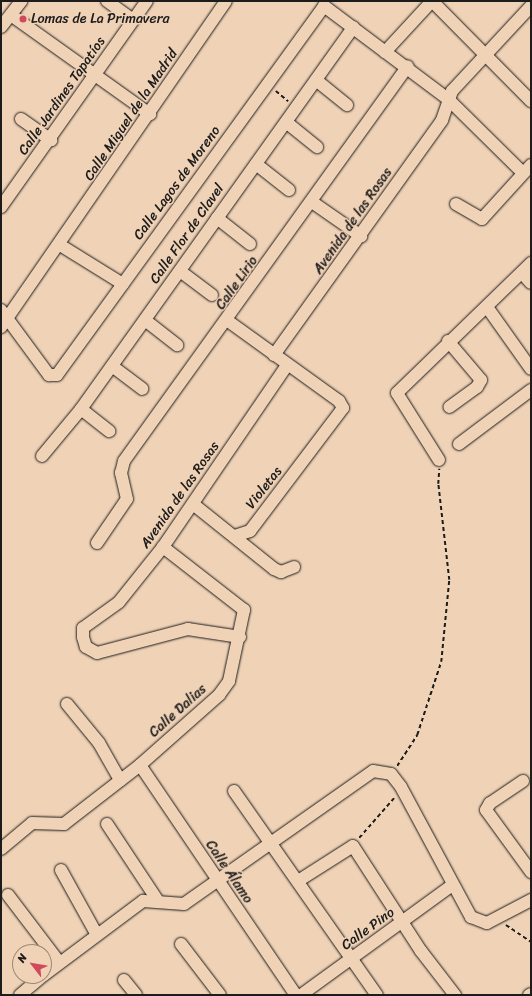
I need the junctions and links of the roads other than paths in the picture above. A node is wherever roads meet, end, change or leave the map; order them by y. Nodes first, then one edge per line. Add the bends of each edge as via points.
1 (107, 1) edge
2 (147, 1) edge
3 (226, 1) edge
4 (432, 1) edge
5 (525, 1) edge
6 (20, 2) edge
7 (531, 7) edge
8 (11, 15) junction
9 (133, 20) junction
10 (1, 27) edge
11 (353, 27) junction
12 (385, 52) junction
13 (485, 55) junction
14 (408, 66) junction
15 (95, 76) junction
16 (316, 80) junction
17 (449, 100) junction
18 (531, 101) edge
19 (347, 104) dead end
20 (150, 114) junction
21 (21, 119) dead end
22 (286, 122) junction
23 (51, 140) junction
24 (317, 147) dead end
25 (256, 164) junction
26 (527, 169) edge
27 (288, 190) dead end
28 (312, 202) junction
29 (456, 204) dead end
30 (1, 206) edge
31 (217, 218) junction
32 (361, 236) junction
33 (250, 244) dead end
34 (60, 245) junction
35 (531, 263) edge
36 (180, 271) junction
37 (522, 273) junction
38 (123, 284) junction
39 (531, 284) edge
40 (212, 295) dead end
41 (487, 307) junction
42 (1, 310) edge
43 (145, 320) junction
44 (228, 321) junction
45 (4, 324) edge
46 (448, 341) junction
47 (177, 345) dead end
48 (274, 355) junction
49 (287, 365) junction
50 (112, 366) junction
51 (531, 369) edge
52 (142, 389) dead end
53 (531, 390) edge
54 (449, 407) dead end
55 (81, 408) junction
56 (108, 431) dead end
57 (459, 444) dead end
58 (42, 456) dead end
59 (438, 460) road end
60 (193, 504) junction
61 (235, 536) junction
62 (97, 543) dead end
63 (163, 547) junction
64 (294, 567) dead end
65 (240, 636) junction
66 (67, 704) dead end
67 (140, 765) junction
68 (120, 780) junction
69 (523, 781) dead end
70 (234, 791) dead end
71 (107, 824) dead end
72 (267, 842) junction
73 (1, 849) edge
74 (61, 870) dead end
75 (531, 872) edge
76 (216, 880) junction
77 (298, 881) junction
78 (452, 886) junction
79 (8, 895) dead end
80 (531, 900) edge
81 (158, 901) junction
82 (403, 922) junction
83 (97, 935) junction
84 (181, 944) dead end
85 (350, 960) junction
86 (59, 962) junction
87 (52, 968) edge
88 (124, 980) dead end
89 (33, 984) edge
90 (20, 995) edge
91 (136, 995) edge
92 (220, 995) edge
93 (296, 995) edge
94 (301, 995) edge
95 (376, 995) edge
96 (455, 995) edge

1 - 9 street
2 - 9 street, Calle Jardines Tapatíos
3 - 20 street, Calle Miguel de la Madrid
4 - 12 street
4 - 13 street
5 - 7 street
6 - 8 street
7 - 13 street, Avenida de las Rosas
8 - 10 street
8 - 15 street
9 - 15 street, Calle Jardines Tapatíos
11 - 12 street
11 - 16 street, Calle Flor de Clavel
11 - 38 street, Calle Lagos de Moreno via 324,6
12 - 14 street
13 - 17 street, Avenida de las Rosas
13 - 18 street
14 - 17 street
14 - 28 street, Calle Lirio
15 - 20 street
15 - 23 street, Calle Jardines Tapatíos
16 - 19 street
16 - 22 street, Calle Flor de Clavel
17 - 26 street
17 - 32 street, Avenida de las Rosas via 442,120
20 - 34 street, Calle Miguel de la Madrid
21 - 23 street
22 - 24 street
22 - 25 street, Calle Flor de Clavel
23 - 30 street, Calle Jardines Tapatíos
25 - 27 street
25 - 31 street, Calle Flor de Clavel
26 - 29 street via 482,219
28 - 32 street
28 - 44 street, Calle Lirio
31 - 33 street
31 - 36 street, Calle Flor de Clavel
32 - 48 street, Avenida de las Rosas
34 - 38 street
34 - 45 street, Calle Miguel de la Madrid
35 - 37 street
36 - 40 street
36 - 43 street, Calle Flor de Clavel
37 - 39 street
37 - 41 street
38 - 45 street, Calle Lagos de Moreno via 54,377
41 - 46 street
41 - 51 street
42 - 45 street
43 - 47 street
43 - 50 street, Calle Flor de Clavel
44 - 48 street
44 - 62 street, Calle Lirio via 124,461 121,473 127,499
46 - 54 street via 481,380 477,387
46 - 59 street via 397,393
48 - 49 street
49 - 60 street, Avenida de las Rosas
49 - 61 street, Violetas via 339,402 343,408 250,530
50 - 52 street
50 - 55 street, Calle Flor de Clavel
53 - 57 street
55 - 56 street
55 - 58 street, Calle Flor de Clavel
60 - 61 street
60 - 63 street, Avenida de las Rosas
61 - 64 street via 274,569 281,572
63 - 65 street, Calle Dalias via 241,605 245,616
63 - 65 street, Avenida de las Rosas via 119,602 83,628 86,647 97,653 188,629
65 - 67 street, Calle Dalias via 229,681 219,695
66 - 68 street via 99,743
67 - 68 street, Calle Dalias
67 - 76 street, Calle Álamo
68 - 73 street, Calle Dalias via 64,824 32,823
69 - 75 street via 490,803 486,810
70 - 72 street
71 - 81 street
72 - 76 street
72 - 77 street
72 - 78 street via 373,771 391,774 401,787
74 - 83 street
76 - 81 street via 184,904
76 - 93 street, Calle Álamo
77 - 82 street via 353,846
77 - 85 street
78 - 80 street via 471,917 480,922 487,923
78 - 82 street, Calle Pino
79 - 86 street
81 - 83 street via 143,901
82 - 85 street, Calle Pino
82 - 96 street
83 - 86 street
84 - 92 street
85 - 94 street, Calle Pino
85 - 95 street
86 - 87 street
88 - 91 street
89 - 90 street

